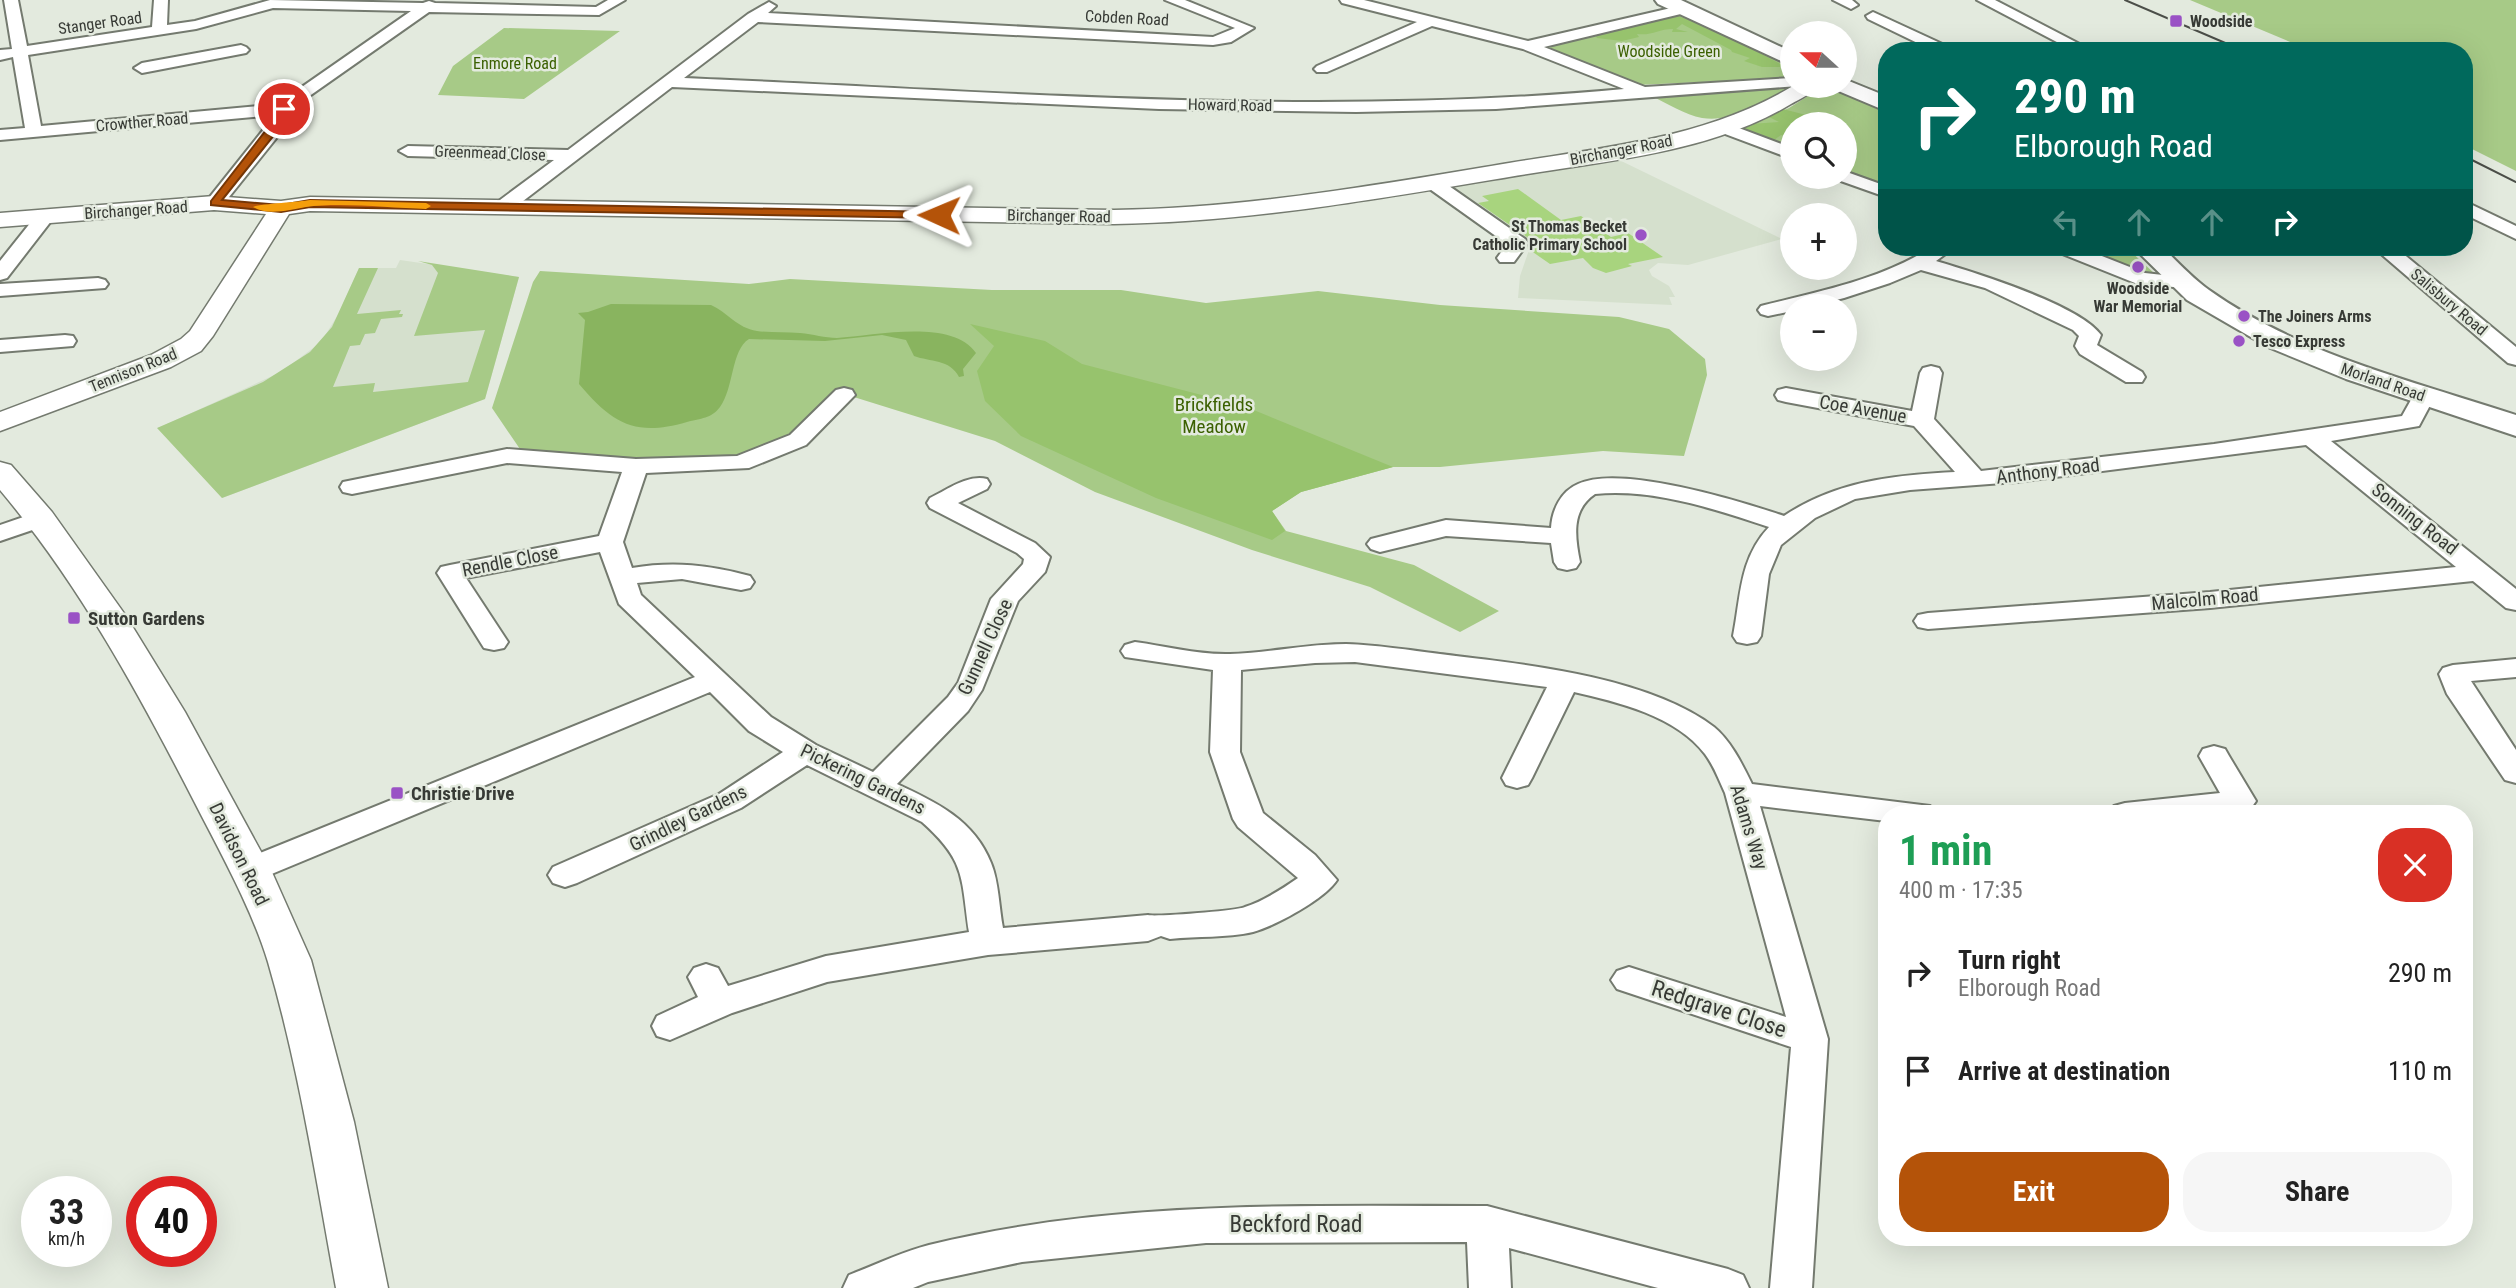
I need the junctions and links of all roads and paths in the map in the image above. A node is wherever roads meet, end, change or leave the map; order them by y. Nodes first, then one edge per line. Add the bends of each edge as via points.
1 (10, 0) edge
2 (161, 0) edge
3 (618, 0) edge
4 (776, 0) edge
5 (1172, 0) edge
6 (1347, 0) edge
7 (1665, 0) edge
8 (1984, 0) edge
9 (280, 2) edge
10 (431, 4) edge
11 (1684, 9) junction
12 (1873, 16) dead end
13 (753, 17) junction
14 (1430, 21) junction
15 (159, 32) junction
16 (1927, 42) edge
17 (2068, 42) edge
18 (1528, 46) junction
19 (241, 50) dead end
20 (20, 52) junction
21 (137, 52) junction
22 (1780, 54) edge
23 (0, 55) edge
24 (1322, 69) dead end
25 (668, 82) junction
26 (1780, 84) edge
27 (147, 88) dead end
28 (1857, 91) edge
29 (1642, 92) junction
30 (1788, 98) edge
31 (1878, 100) edge
32 (284, 109) junction
33 (1723, 127) junction
34 (34, 132) junction
35 (0, 135) edge
36 (1780, 149) edge
37 (408, 151) dead end
38 (572, 155) junction
39 (1857, 181) edge
40 (1433, 183) junction
41 (1878, 189) edge
42 (215, 203) junction
43 (503, 207) junction
44 (281, 208) junction
45 (2473, 210) edge
46 (46, 216) junction
47 (0, 220) edge
48 (2507, 220) edge
49 (2473, 226) edge
50 (2516, 233) edge
51 (1931, 256) edge
52 (2084, 256) edge
53 (2156, 256) edge
54 (2394, 256) edge
55 (1507, 258) dead end
56 (1920, 263) junction
57 (0, 274) edge
58 (2183, 282) junction
59 (98, 284) dead end
60 (0, 290) edge
61 (1768, 310) dead end
62 (65, 341) dead end
63 (0, 346) edge
64 (2516, 358) edge
65 (1931, 373) dead end
66 (2134, 377) dead end
67 (1800, 391) dead end
68 (844, 395) dead end
69 (2424, 396) junction
70 (1922, 420) junction
71 (0, 422) edge
72 (2516, 426) edge
73 (2313, 439) junction
74 (636, 466) junction
75 (0, 471) edge
76 (1975, 480) junction
77 (978, 484) dead end
78 (352, 486) dead end
79 (41, 519) junction
80 (1787, 525) junction
81 (0, 533) edge
82 (1562, 536) junction
83 (610, 542) junction
84 (1380, 544) dead end
85 (1567, 562) dead end
86 (2482, 572) junction
87 (622, 577) junction
88 (741, 582) dead end
89 (2516, 602) edge
90 (1928, 621) dead end
91 (1747, 636) dead end
92 (494, 642) dead end
93 (1135, 651) dead end
94 (1227, 663) junction
95 (2516, 668) edge
96 (715, 680) junction
97 (1564, 682) junction
98 (805, 752) junction
99 (2214, 756) dead end
100 (2516, 773) edge
101 (1517, 778) dead end
102 (878, 785) junction
103 (1741, 793) junction
104 (2205, 805) edge
105 (1878, 809) edge
106 (250, 870) junction
107 (565, 875) dead end
108 (988, 942) junction
109 (1629, 980) dead end
110 (670, 1026) dead end
111 (1810, 1039) junction
112 (1487, 1224) junction
113 (362, 1288) edge
114 (864, 1288) edge
115 (1490, 1288) edge
116 (1728, 1288) edge
117 (1791, 1288) edge

1 - 20 street
2 - 15 street
3 - 10 street, Stanger Road via 599,11
4 - 13 street
5 - 13 street, Cobden Road via 1247,28 1213,41
6 - 14 street
7 - 11 main road
8 - 17 street
9 - 10 street, Stanger Road
9 - 15 street, Stanger Road
10 - 32 street
11 - 18 street
11 - 22 main road
12 - 16 street
13 - 25 street
14 - 18 street
14 - 24 street
15 - 21 street, Stanger Road
18 - 29 street
19 - 21 street
20 - 21 street, Stanger Road
20 - 23 street, Stanger Road
20 - 34 street
21 - 27 street
25 - 29 street, Howard Road via 1080,103 1250,105 1454,106
25 - 38 street
26 - 29 street, Howard Road
28 - 31 main road
30 - 33 street, Birchanger Road via 1765,112
32 - 34 street, Crowther Road
32 - 42 street via 272,132
33 - 36 street
33 - 40 street, Birchanger Road via 1642,147
34 - 35 street, Crowther Road
37 - 38 street, Greenmead Close
38 - 43 street
39 - 41 street
40 - 43 street, Birchanger Road via 1264,209 1168,218
40 - 55 street via 1518,243
42 - 44 street, Birchanger Road
42 - 46 street, Birchanger Road
43 - 44 street, Birchanger Road via 310,204
44 - 71 street, Tennison Road via 191,345 161,361
45 - 48 street
46 - 47 street, Birchanger Road
46 - 57 street
48 - 49 street
48 - 50 street
51 - 56 street
52 - 58 street via 2142,279
53 - 58 main road
54 - 64 street, Salisbury Road
56 - 61 street via 1882,279
56 - 66 street via 1993,284 2080,326 2090,335 2088,349
58 - 69 main road, Morland Road via 2219,309 2273,339 2321,361
59 - 60 street
62 - 63 street
65 - 70 street, Coe Avenue
67 - 70 street, Coe Avenue
68 - 74 street via 798,440 748,460
69 - 72 main road, Morland Road
69 - 73 street, Anthony Road via 2411,421
70 - 76 street, Coe Avenue
73 - 76 street, Anthony Road
73 - 86 street, Sonning Road
74 - 78 street via 507,456
74 - 83 street
75 - 79 street, Davidson Road
76 - 80 street, Anthony Road via 1894,485 1844,494
77 - 102 street, Gunnell Close via 939,503 1026,548 1037,556 1036,566 1005,599 972,684 958,704
79 - 81 street
79 - 106 street, Davidson Road via 109,616 160,701
80 - 82 street via 1694,495 1605,486 1578,496 1564,518
80 - 91 street, Anthony Road via 1760,556
82 - 84 street via 1446,528
82 - 85 street
83 - 87 street
83 - 92 street, Rendle Close via 450,573
86 - 89 street, Sonning Road
86 - 90 street, Malcolm Road via 2210,600
87 - 88 street via 682,569 708,571
87 - 96 street via 629,598
93 - 94 street, Adams Way
94 - 97 street, Adams Way via 1344,653 1465,665
94 - 108 street via 1225,752 1249,819 1320,880 1250,920
95 - 100 street via 2453,674
96 - 98 street, Pickering Gardens via 761,724
96 - 106 street
97 - 101 street
97 - 103 street, Adams Way via 1638,700 1679,718 1704,735 1728,764
98 - 102 street, Pickering Gardens
98 - 107 street, Grindley Gardens via 730,801
99 - 104 street via 2240,801
102 - 108 street, Pickering Gardens via 933,814 963,843 975,864
103 - 105 street
103 - 111 street, Adams Way
106 - 113 street, Davidson Road via 289,960 330,1122
108 - 110 street via 712,990
109 - 111 street, Redgrave Close
111 - 117 street, Adams Way
112 - 114 street, Beckford Road via 1167,1229 1022,1244 926,1264
112 - 115 street
112 - 116 street, Beckford Road

